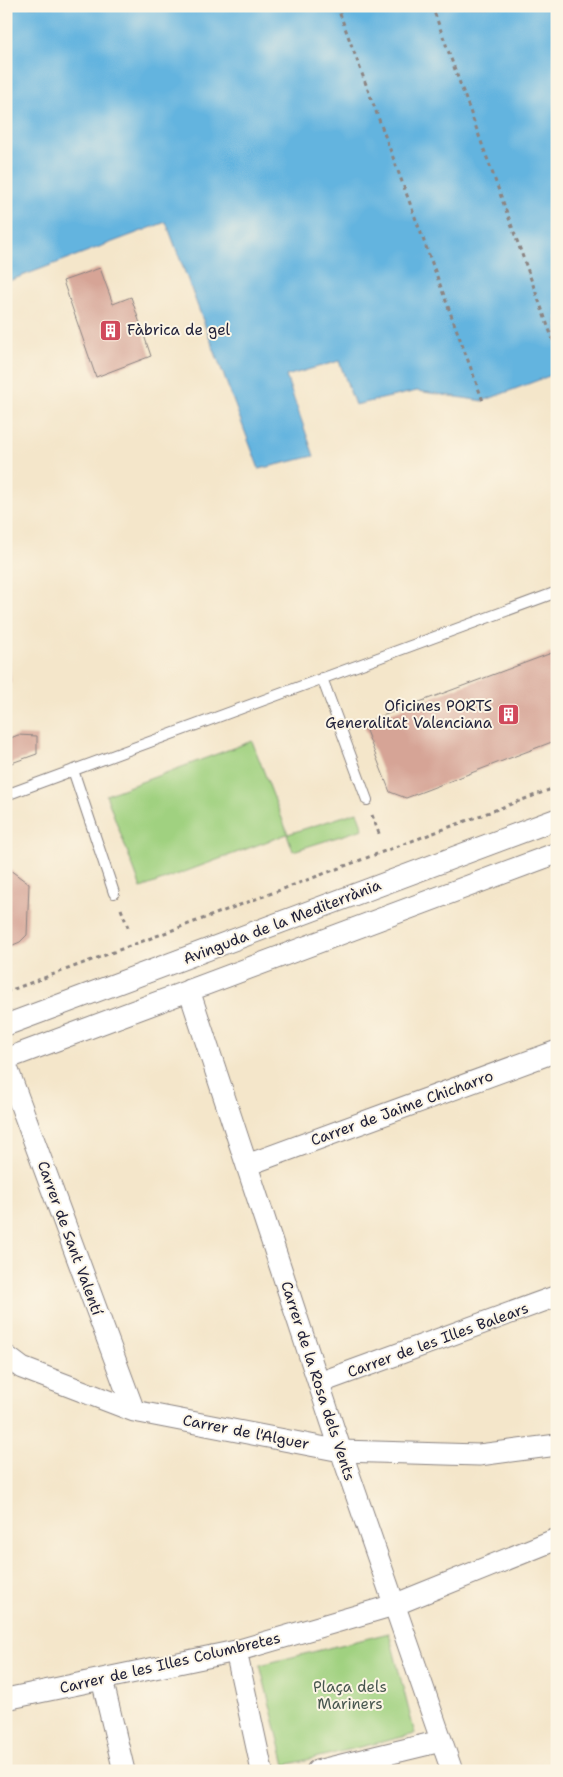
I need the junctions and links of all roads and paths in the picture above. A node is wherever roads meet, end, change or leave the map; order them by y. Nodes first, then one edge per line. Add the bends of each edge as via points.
1 (337, 6) edge
2 (432, 6) edge
3 (552, 6) edge
4 (557, 20) edge
5 (557, 351) edge
6 (483, 401) dead end
7 (557, 592) edge
8 (322, 678) junction
9 (72, 770) junction
10 (557, 787) edge
11 (6, 795) edge
12 (367, 800) dead end
13 (557, 819) edge
14 (557, 853) edge
15 (114, 893) dead end
16 (189, 990) junction
17 (6, 992) edge
18 (6, 1025) edge
19 (557, 1052) edge
20 (6, 1059) edge
21 (6, 1064) edge
22 (247, 1165) junction
23 (557, 1296) edge
24 (6, 1356) edge
25 (319, 1383) junction
26 (134, 1411) junction
27 (557, 1444) edge
28 (341, 1451) junction
29 (557, 1539) edge
30 (394, 1604) junction
31 (236, 1651) junction
32 (102, 1679) junction
33 (6, 1699) edge
34 (441, 1741) junction
35 (124, 1771) edge
36 (262, 1771) edge
37 (317, 1771) edge
38 (452, 1771) edge

1 - 6 path
2 - 5 path
3 - 4 path
7 - 8 lane
8 - 9 lane
8 - 12 lane
9 - 11 lane
9 - 15 lane
10 - 17 path
13 - 18 street, Avinguda de la Mediterrània
14 - 16 street, Avinguda de la Mediterrània
16 - 20 street, Avinguda de la Mediterrània
16 - 22 street, Carrer de la Rosa dels Vents
19 - 22 street, Carrer de Jaime Chicharro
21 - 26 street, Carrer de Sant Valentí
22 - 25 street, Carrer de la Rosa dels Vents
23 - 25 street, Carrer de les Illes Balears
24 - 26 street, Carrer de l'Alguer via 22,1368
25 - 28 street, Carrer de la Rosa dels Vents
26 - 28 street, Carrer de l'Alguer
27 - 28 street, Carrer de l'Alguer via 479,1455
28 - 30 street, Carrer de la Rosa dels Vents
29 - 30 street, Carrer de les Illes Columbretes
30 - 31 street, Carrer de les Illes Columbretes
30 - 34 street, Carrer de la Rosa dels Vents
31 - 32 street, Carrer de les Illes Columbretes
31 - 36 street
32 - 33 street, Carrer de les Illes Columbretes
32 - 35 street
34 - 37 street
34 - 38 street, Carrer de la Rosa dels Vents

